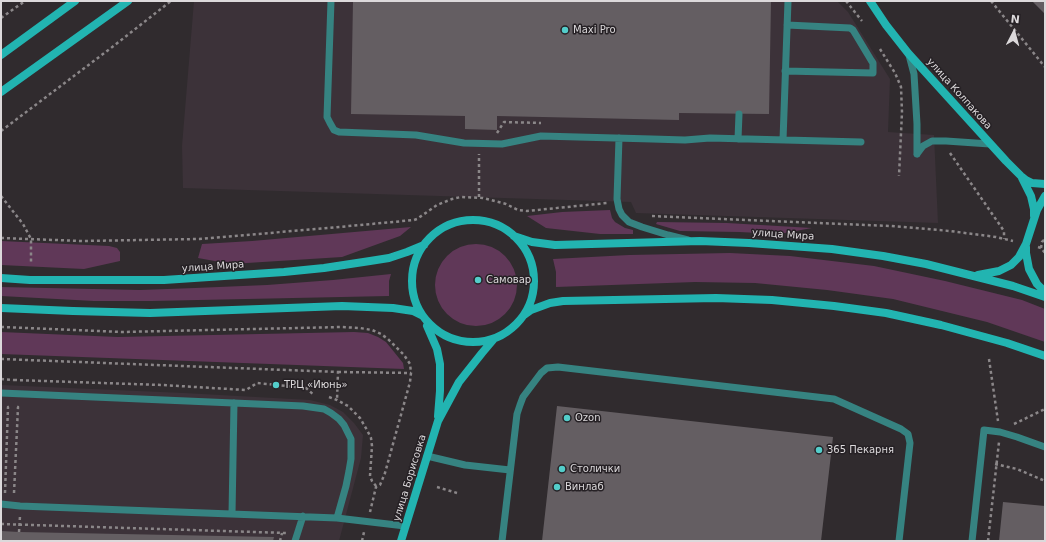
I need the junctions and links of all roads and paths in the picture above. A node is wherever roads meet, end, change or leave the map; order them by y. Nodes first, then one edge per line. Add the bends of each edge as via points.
1 (25, 1) edge
2 (75, 1) edge
3 (128, 1) edge
4 (171, 1) edge
5 (331, 1) edge
6 (788, 1) edge
7 (846, 1) edge
8 (870, 1) edge
9 (991, 1) edge
10 (1, 18) edge
11 (863, 23) dead end
12 (787, 25) junction
13 (879, 48) dead end
14 (908, 53) junction
15 (1, 55) edge
16 (1045, 67) edge
17 (785, 71) junction
18 (1, 92) edge
19 (902, 102) junction
20 (916, 110) junction
21 (739, 114) dead end
22 (1, 130) edge
23 (619, 138) junction
24 (738, 139) junction
25 (783, 140) junction
26 (942, 141) junction
27 (861, 142) dead end
28 (480, 143) junction
29 (990, 144) junction
30 (899, 176) dead end
31 (1021, 176) junction
32 (1045, 184) edge
33 (1, 196) edge
34 (1045, 196) edge
35 (478, 198) junction
36 (595, 203) dead end
37 (649, 216) dead end
38 (1034, 216) junction
39 (514, 236) junction
40 (1, 238) edge
41 (31, 239) junction
42 (1004, 239) junction
43 (1045, 239) edge
44 (700, 242) junction
45 (1026, 244) junction
46 (424, 245) junction
47 (1041, 248) junction
48 (1045, 253) edge
49 (31, 263) dead end
50 (971, 275) junction
51 (1, 278) edge
52 (1045, 292) edge
53 (1045, 298) edge
54 (1, 308) edge
55 (421, 315) junction
56 (524, 315) junction
57 (426, 324) junction
58 (1, 327) edge
59 (493, 340) junction
60 (1045, 356) edge
61 (1, 359) edge
62 (989, 359) dead end
63 (338, 372) junction
64 (411, 373) junction
65 (1, 379) edge
66 (1, 393) edge
67 (14, 393) junction
68 (337, 400) dead end
69 (234, 403) junction
70 (1045, 409) edge
71 (438, 421) junction
72 (1000, 432) junction
73 (1045, 447) edge
74 (427, 456) junction
75 (981, 462) junction
76 (996, 464) junction
77 (510, 470) junction
78 (385, 473) junction
79 (388, 474) dead end
80 (1045, 481) edge
81 (376, 487) dead end
82 (437, 487) dead end
83 (457, 493) dead end
84 (2, 504) edge
85 (13, 505) junction
86 (232, 514) junction
87 (303, 516) junction
88 (337, 518) junction
89 (1, 524) edge
90 (405, 526) junction
91 (282, 533) junction
92 (297, 533) junction
93 (280, 541) edge
94 (295, 541) edge
95 (401, 541) edge
96 (502, 541) edge
97 (899, 541) edge
98 (972, 541) edge
99 (988, 541) edge

1 - 10 path
2 - 15 main road
3 - 18 main road
4 - 22 path
5 - 28 lane via 327,117 334,130 346,133 416,134 454,142
6 - 12 lane
7 - 11 path
8 - 14 main road, улица Колпакова
9 - 16 path
12 - 17 lane
12 - 17 lane via 850,28 873,63 873,73
13 - 19 path via 901,87
14 - 20 lane via 914,74
14 - 29 main road, улица Колпакова
17 - 25 lane
19 - 20 path
19 - 30 path
20 - 26 lane via 917,154 927,143
21 - 24 lane
23 - 24 lane
23 - 28 lane via 541,136 509,143
23 - 44 lane via 617,199 622,215 642,227
24 - 25 lane
25 - 27 lane
26 - 29 lane
26 - 42 path via 1004,231
28 - 35 path
29 - 31 main road, улица Колпакова
31 - 32 main road, улица Колпакова via 1026,180
31 - 38 main road via 1031,196
33 - 41 path via 23,224
34 - 38 main road
35 - 36 path via 506,204 518,210
35 - 41 path via 452,199 437,205 414,220 199,239
37 - 42 path via 891,226
38 - 45 main road
39 - 44 main road, улица Мира via 554,245
39 - 46 main road via 500,225 468,220 444,226
39 - 56 main road via 523,248 531,270 532,290
40 - 41 path
41 - 49 path
42 - 45 path
43 - 47 path
44 - 50 main road, улица Мира via 832,249 926,264
45 - 47 path
45 - 50 main road via 1019,257 1005,268 992,273
45 - 52 main road via 1029,269
46 - 51 main road, улица Мира via 370,262 284,272 164,280
46 - 55 main road via 413,280
47 - 48 path
50 - 53 main road, улица Мира
54 - 55 main road via 150,313 342,306 393,308
55 - 57 main road
56 - 59 main road via 513,328
56 - 60 main road via 550,302 563,301 716,298 772,300 886,313 948,327
57 - 59 main road via 444,336 465,342 482,343
57 - 71 main road, улица Борисовка via 437,349 440,364
58 - 64 path via 122,332 360,328 372,330 388,339 404,355 410,364
59 - 71 main road, улица Борисовка via 459,382
61 - 63 path
62 - 72 path
63 - 64 path
63 - 68 path
64 - 78 path
65 - 67 path via 14,380
66 - 67 lane
67 - 69 lane
69 - 86 lane
69 - 88 lane via 313,407 324,409 339,419 351,439 351,459
70 - 72 path
71 - 74 main road, улица Борисовка
72 - 73 lane
72 - 75 lane via 984,430
72 - 76 path
74 - 77 lane via 465,465
74 - 90 main road, улица Борисовка
75 - 76 path
75 - 98 lane
76 - 80 path via 1017,469
76 - 99 path
77 - 96 lane
77 - 97 lane via 520,405 523,397 547,368 558,367 834,399 908,434 910,443
78 - 79 path
78 - 81 path via 380,485
82 - 83 path
84 - 85 lane
84 - 85 path via 8,406 18,407
85 - 86 lane
86 - 87 lane
87 - 88 lane
87 - 92 lane
88 - 90 lane
89 - 91 path
90 - 95 main road, улица Борисовка
91 - 92 path
91 - 93 path
92 - 94 lane

